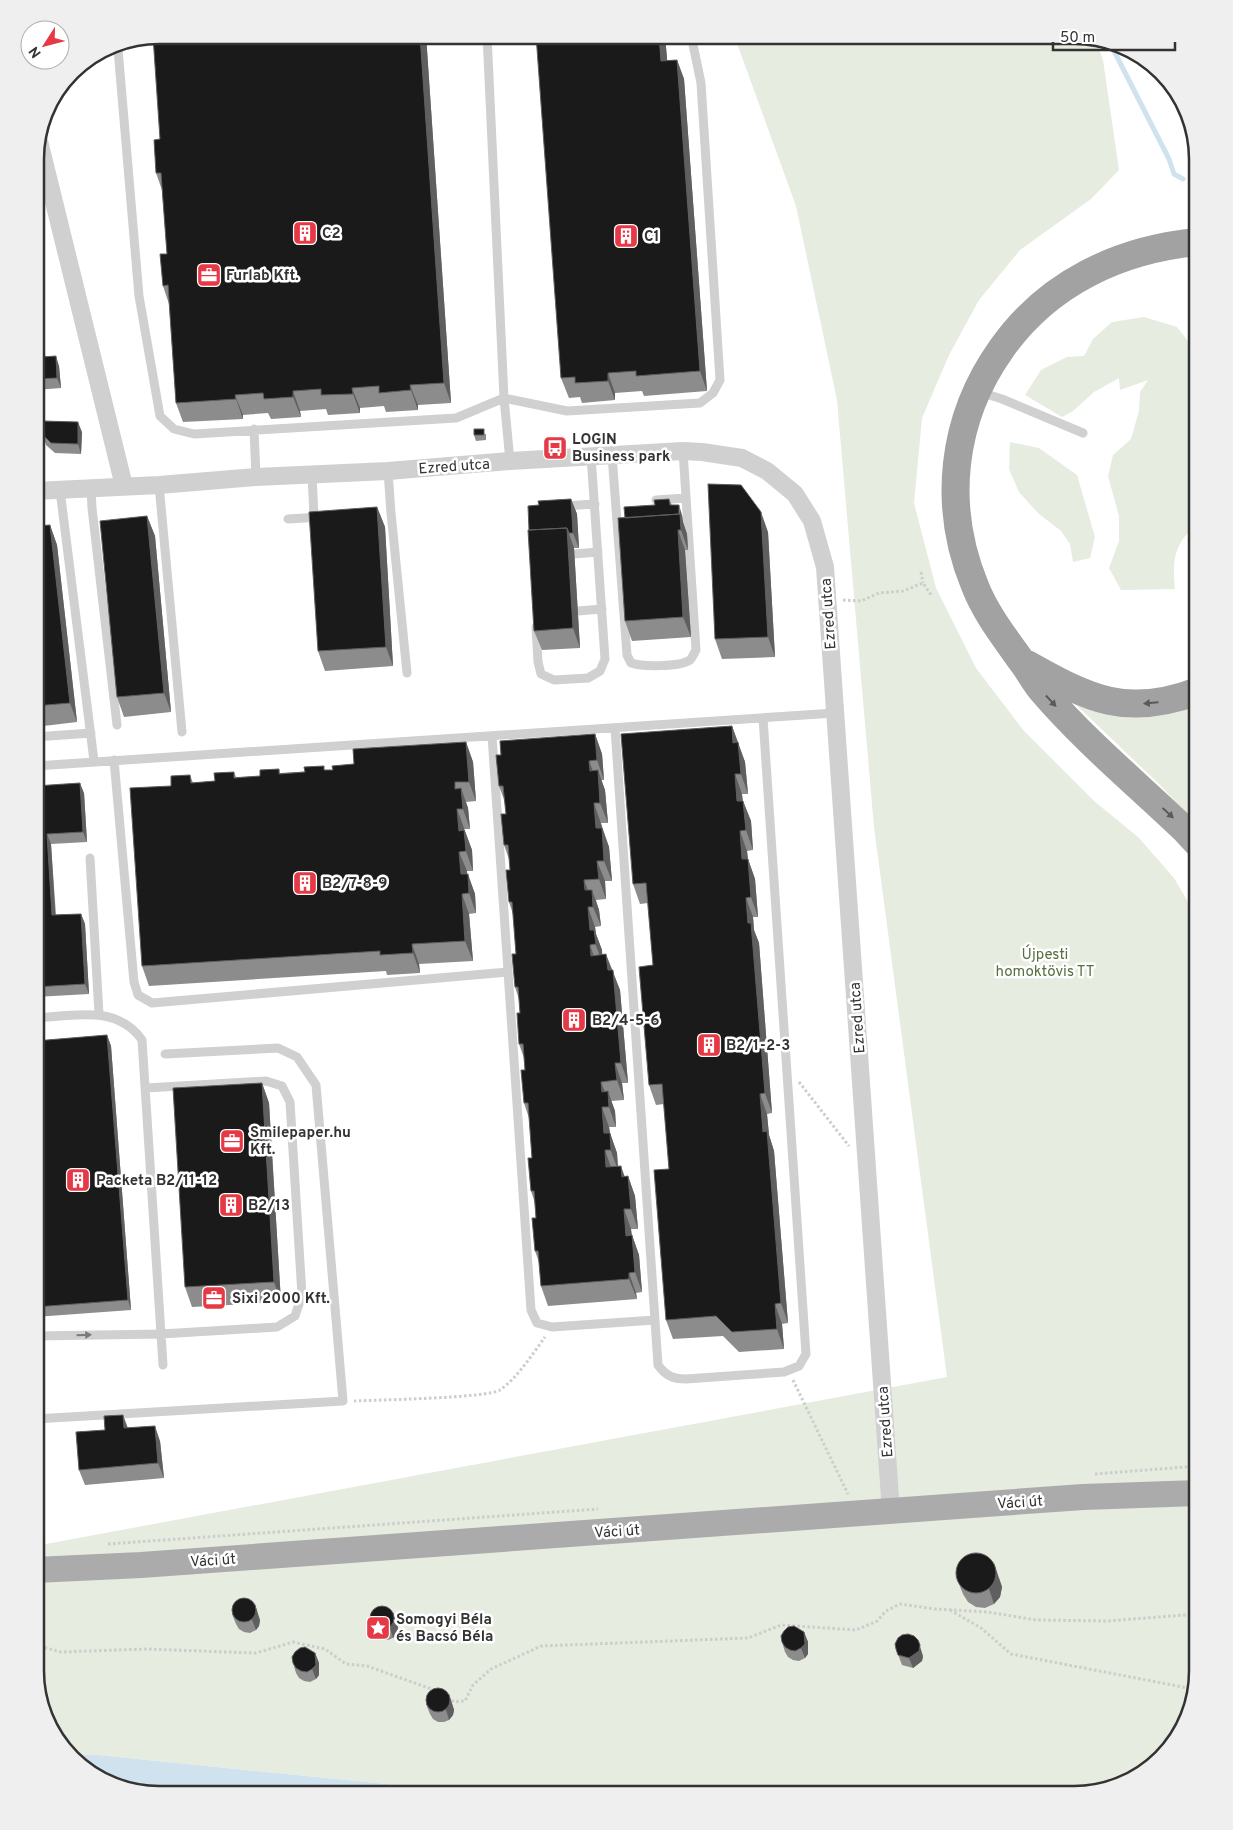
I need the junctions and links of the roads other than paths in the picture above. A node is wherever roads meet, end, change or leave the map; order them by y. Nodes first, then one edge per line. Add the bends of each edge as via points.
1 (487, 44) edge
2 (693, 44) edge
3 (118, 51) edge
4 (44, 162) edge
5 (1189, 243) edge
6 (977, 391) junction
7 (504, 398) junction
8 (254, 429) junction
9 (1083, 434) dead end
10 (683, 451) junction
11 (612, 455) junction
12 (591, 456) junction
13 (510, 461) junction
14 (388, 471) junction
15 (312, 474) junction
16 (256, 477) junction
17 (159, 485) junction
18 (124, 486) junction
19 (91, 488) junction
20 (60, 490) junction
21 (44, 491) edge
22 (686, 498) junction
23 (656, 500) edge
24 (595, 504) junction
25 (555, 507) edge
26 (334, 516) edge
27 (314, 517) junction
28 (288, 519) dead end
29 (54, 530) dead end
30 (64, 530) junction
31 (598, 552) junction
32 (574, 554) dead end
33 (602, 610) junction
34 (578, 611) dead end
35 (535, 616) edge
36 (1022, 662) junction
37 (407, 673) dead end
38 (1189, 693) edge
39 (835, 714) junction
40 (763, 718) junction
41 (117, 725) dead end
42 (615, 728) junction
43 (182, 732) dead end
44 (91, 733) junction
45 (44, 736) edge
46 (492, 736) junction
47 (114, 760) junction
48 (94, 761) junction
49 (44, 765) edge
50 (1189, 834) edge
51 (90, 858) dead end
52 (508, 972) junction
53 (100, 1014) junction
54 (44, 1017) edge
55 (165, 1054) dead end
56 (146, 1088) junction
57 (655, 1320) junction
58 (161, 1334) junction
59 (44, 1336) edge
60 (163, 1365) dead end
61 (44, 1418) edge
62 (1189, 1493) edge
63 (892, 1512) junction
64 (44, 1570) edge

1 - 7 lane
2 - 7 lane via 701,83 720,380 713,393 700,403 567,411
3 - 8 lane via 139,296 160,416 174,429 194,434
4 - 18 street
5 - 6 highway via 1106,263 1050,296 1009,338 990,364
6 - 9 lane
6 - 36 highway via 966,415 960,444 955,479 956,514 962,548 975,587 997,628
7 - 8 lane via 456,418
7 - 13 lane
8 - 16 lane
10 - 11 street, Ezred utca
10 - 22 lane
10 - 39 street, Ezred utca via 742,458 767,470 795,494 812,521 825,567
11 - 12 street, Ezred utca
11 - 22 lane via 626,655 630,663 639,666 683,663 692,658 696,650
12 - 13 street, Ezred utca
12 - 24 lane
13 - 14 street, Ezred utca
14 - 15 street, Ezred utca
14 - 37 lane via 386,514
15 - 16 street, Ezred utca
15 - 27 lane
16 - 17 street, Ezred utca
17 - 18 street, Ezred utca
17 - 43 lane
18 - 19 street, Ezred utca
19 - 20 street, Ezred utca
19 - 41 lane
20 - 21 street, Ezred utca
20 - 30 lane
22 - 23 lane
24 - 25 lane
24 - 31 lane
26 - 27 lane
27 - 28 lane
29 - 30 lane
30 - 44 lane
31 - 32 lane
31 - 33 lane
33 - 34 lane
33 - 35 lane via 605,659 600,671 588,678 554,680 541,674
38 -> 36 highway via 1154,703 1127,704 1091,697
36 -> 50 highway via 1042,690 1076,727
39 - 40 lane
39 - 63 street, Ezred utca
40 - 42 lane
40 - 57 lane via 806,1354 799,1366 784,1372 676,1379 665,1375 658,1365
42 - 46 lane
42 - 57 lane
44 - 45 lane
44 - 48 lane
46 - 47 lane
46 - 52 lane
47 - 48 lane
47 - 52 lane via 134,982 138,995 152,1002
48 - 49 lane
51 - 53 lane
52 - 57 lane via 531,1310 538,1323 552,1327
53 - 54 lane
53 - 56 lane via 124,1021 142,1040
55 - 61 lane via 278,1048 297,1057 316,1085 344,1401
56 - 58 lane
56 - 58 lane via 266,1081 282,1086 290,1102 302,1295 295,1316 277,1327
59 -> 58 lane
58 - 60 lane
62 - 63 main road, Váci út via 1083,1497
63 - 64 main road, Váci út via 151,1565

